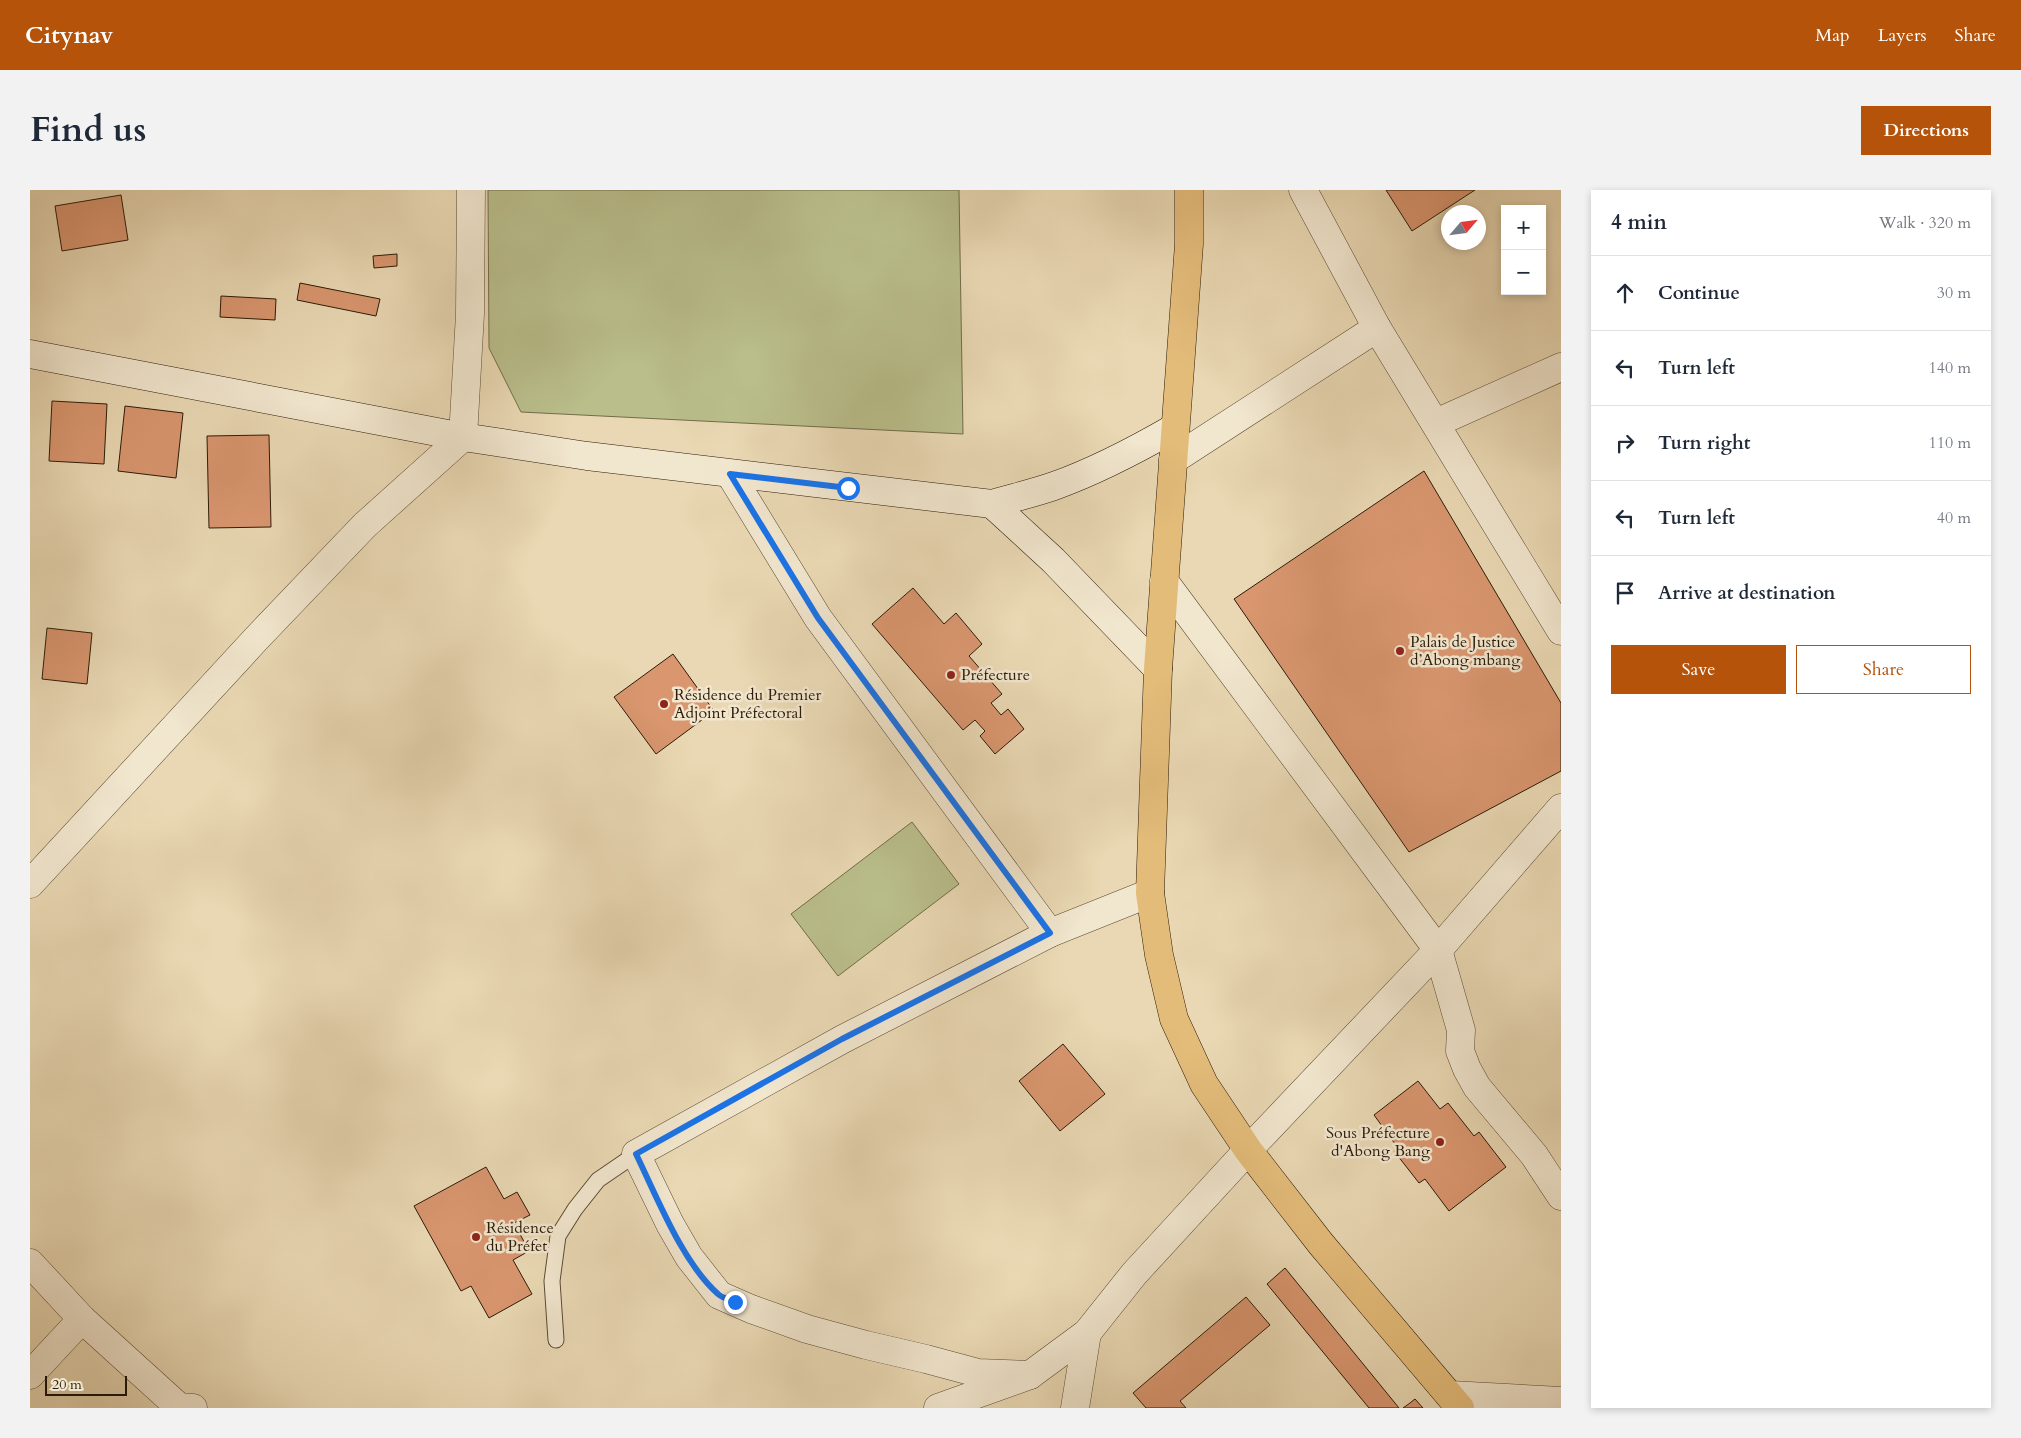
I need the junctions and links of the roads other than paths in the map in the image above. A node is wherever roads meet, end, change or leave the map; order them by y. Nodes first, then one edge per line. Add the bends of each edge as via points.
1 (470, 190) edge
2 (1189, 190) edge
3 (1303, 190) edge
4 (1377, 328) junction
5 (30, 354) edge
6 (1561, 367) edge
7 (1436, 423) junction
8 (1174, 428) junction
9 (463, 437) junction
10 (1173, 460) junction
11 (730, 474) junction
12 (992, 504) junction
13 (1164, 581) junction
14 (1561, 630) edge
15 (1158, 669) junction
16 (1561, 808) edge
17 (30, 884) edge
18 (1150, 893) junction
19 (1050, 933) junction
20 (1438, 950) junction
21 (1248, 1150) junction
22 (636, 1154) junction
23 (1561, 1196) edge
24 (30, 1263) edge
25 (82, 1319) junction
26 (1087, 1334) junction
27 (556, 1340) dead end
28 (30, 1375) edge
29 (1030, 1375) junction
30 (1561, 1401) edge
31 (1455, 1402) edge
32 (193, 1408) edge
33 (938, 1408) edge
34 (1075, 1408) edge

1 - 9 street via 470,314
2 - 8 highway via 1189,244
3 - 4 street
4 - 7 street
4 - 10 street
5 - 9 street
6 - 7 street
7 - 14 street
8 - 10 highway
8 - 12 street via 1095,468 1054,485
9 - 11 street
9 - 17 street via 358,532
10 - 13 highway
11 - 12 street
11 - 19 street via 818,618
12 - 15 street via 1054,560
13 - 15 highway
13 - 20 street
15 - 18 highway
16 - 20 street
18 - 19 street
18 - 21 highway via 1159,955 1174,1019 1204,1084
19 - 22 street via 842,1039
20 - 21 street
20 - 23 street via 1461,1030 1460,1051 1467,1069 1477,1087 1534,1155
21 - 26 street via 1134,1274
21 - 31 highway via 1321,1244
22 - 27 lane via 598,1180 558,1236 552,1281
22 - 29 street via 688,1257 719,1295 807,1329 866,1345 978,1373
24 - 25 street
25 - 28 street
25 - 32 street via 179,1407
26 - 29 street
26 - 34 street
29 - 33 street
30 - 31 street

